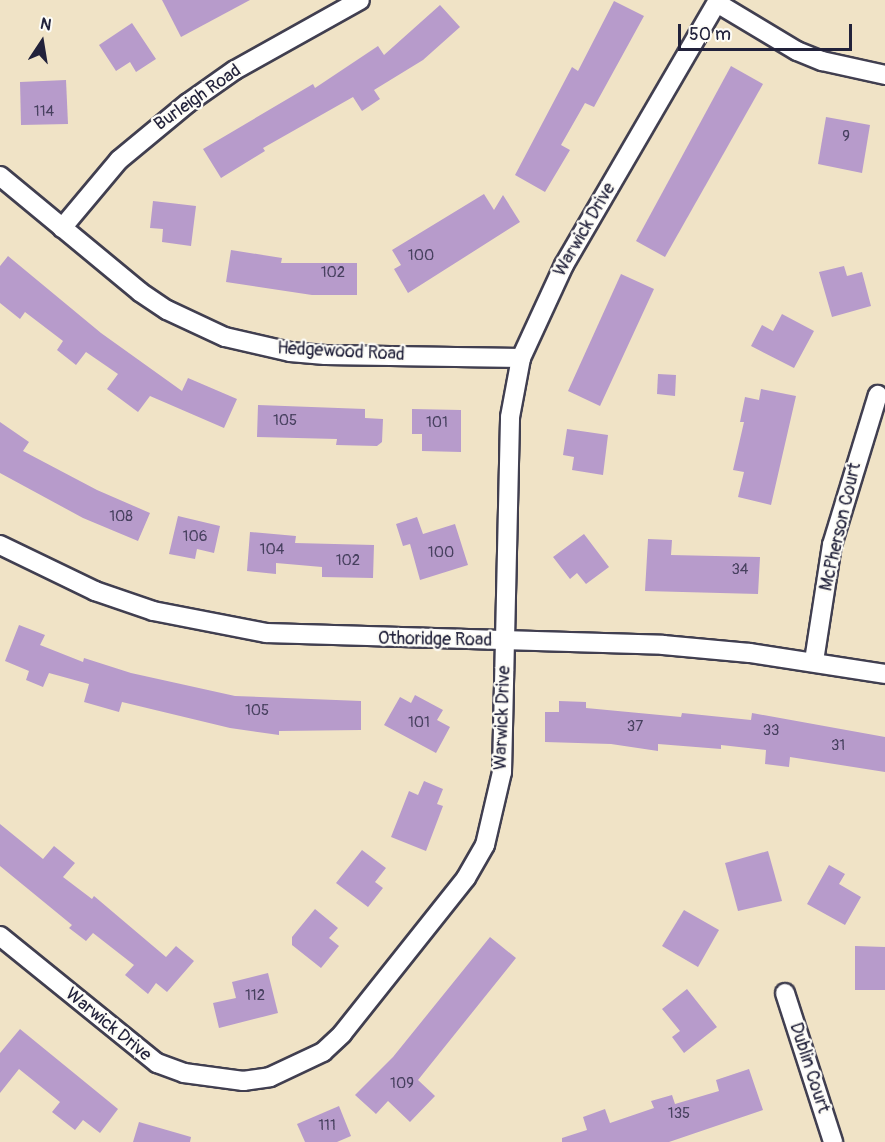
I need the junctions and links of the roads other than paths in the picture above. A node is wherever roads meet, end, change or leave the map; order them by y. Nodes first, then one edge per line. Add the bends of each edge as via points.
1 (360, 0) edge
2 (717, 1) edge
3 (885, 75) edge
4 (0, 176) edge
5 (62, 228) junction
6 (521, 358) junction
7 (878, 395) dead end
8 (0, 545) edge
9 (505, 641) junction
10 (814, 661) junction
11 (885, 674) edge
12 (0, 936) edge
13 (785, 993) dead end
14 (833, 1142) edge

1 - 5 street, Burleigh Road via 235,70 188,103 119,160
2 - 3 street via 814,58
2 - 6 street, Warwick Drive via 564,265
4 - 5 street, Hedgewood Road
5 - 6 street, Hedgewood Road via 167,310 225,337 290,352 325,355
6 - 9 street, Warwick Drive via 510,417
7 - 10 street, McPherson Court via 832,545
8 - 9 street, Othoridge Road via 95,591 153,611 210,624 334,638
9 - 10 street, Othoridge Road via 663,645
9 - 12 street, Warwick Drive via 502,772 485,845 466,878 342,1034 323,1052 270,1077 243,1081 184,1073 157,1063 134,1048
10 - 11 street, Othoridge Road
13 - 14 street, Dublin Court

